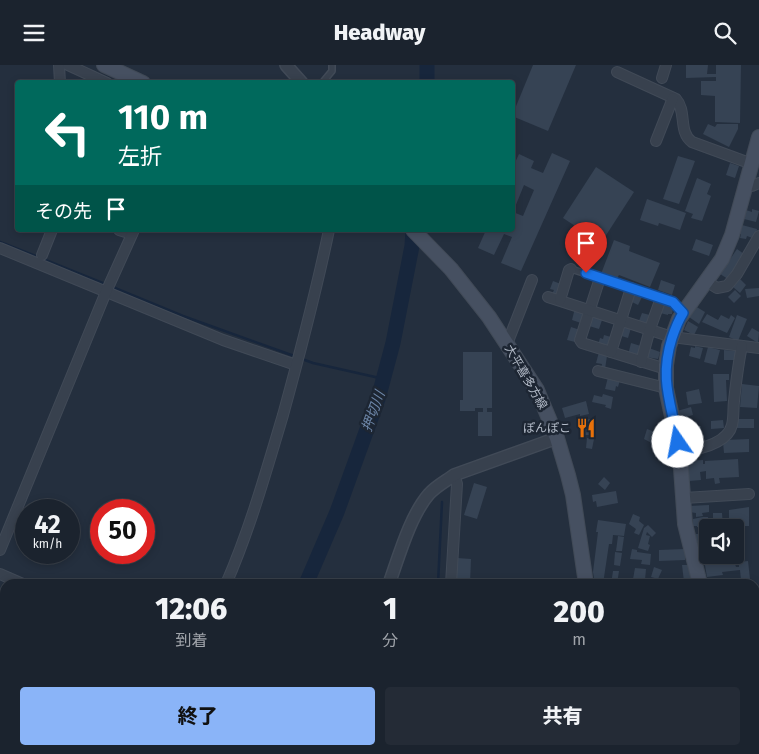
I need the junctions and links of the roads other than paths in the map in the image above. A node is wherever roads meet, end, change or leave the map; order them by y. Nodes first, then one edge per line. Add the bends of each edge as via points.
1 (59, 65) edge
2 (68, 65) edge
3 (104, 65) edge
4 (286, 65) edge
5 (332, 65) edge
6 (666, 65) edge
7 (617, 72) dead end
8 (662, 78) dead end
9 (60, 80) edge
10 (100, 80) edge
11 (136, 80) edge
12 (299, 80) edge
13 (324, 80) edge
14 (674, 98) junction
15 (759, 137) edge
16 (656, 141) dead end
17 (752, 164) junction
18 (753, 184) edge
19 (51, 232) edge
20 (133, 232) edge
21 (329, 232) edge
22 (415, 232) edge
23 (759, 236) edge
24 (0, 248) edge
25 (42, 255) dead end
26 (571, 269) joint
27 (600, 278) junction
28 (532, 280) dead end
29 (706, 281) junction
30 (631, 288) junction
31 (106, 291) junction
32 (548, 297) dead end
33 (661, 298) junction
34 (560, 300) junction
35 (590, 310) junction
36 (683, 313) junction
37 (620, 319) junction
38 (650, 329) junction
39 (672, 337) junction
40 (507, 344) junction
41 (742, 346) junction
42 (759, 349) edge
43 (611, 352) junction
44 (641, 362) junction
45 (296, 365) junction
46 (666, 369) junction
47 (598, 371) dead end
48 (666, 388) junction
49 (557, 438) junction
50 (679, 452) junction
51 (454, 475) junction
52 (749, 494) dead end
53 (684, 499) junction
54 (0, 550) edge
55 (0, 574) edge
56 (12, 579) edge
57 (228, 579) edge
58 (391, 579) edge
59 (451, 579) edge
60 (585, 579) edge
61 (699, 579) edge

1 - 9 street
2 - 10 street
3 - 11 main road
4 - 12 street
5 - 13 lane via 332,71
6 - 8 street
7 - 14 street
14 - 16 street
14 - 17 street via 681,105 687,139
15 - 17 main road
17 - 18 main road
18 - 29 main road via 722,259
19 - 25 street
20 - 31 street
21 - 45 street
22 - 40 main road, 大平喜多方線 via 451,269
23 - 29 street via 727,286 718,288
24 - 31 street
26 - 27 lane
26 - 34 street
27 - 30 lane
27 - 35 street
28 - 40 street
29 - 36 main road
30 - 33 lane
30 - 37 street
31 - 45 street via 223,340
31 - 54 street
32 - 34 street
33 - 36 lane via 673,302
33 - 38 street
34 - 35 street
35 - 37 street
35 - 43 street via 580,340
36 - 39 main road
37 - 38 street
37 - 43 street
38 - 39 street
38 - 44 street
39 - 41 street
39 - 46 main road
40 - 49 main road, 大平喜多方線 via 537,390
41 - 42 street
41 - 50 street via 732,426 728,433 700,450
43 - 44 street
44 - 46 street
45 - 57 street via 257,504
46 - 48 main road
47 - 48 street
48 - 50 main road
49 - 51 street
49 - 60 main road, 大平喜多方線 via 573,495
50 - 53 main road
51 - 58 street via 429,494 419,510
51 - 59 street via 457,484
52 - 53 street
53 - 61 main road via 688,542
55 - 56 street

